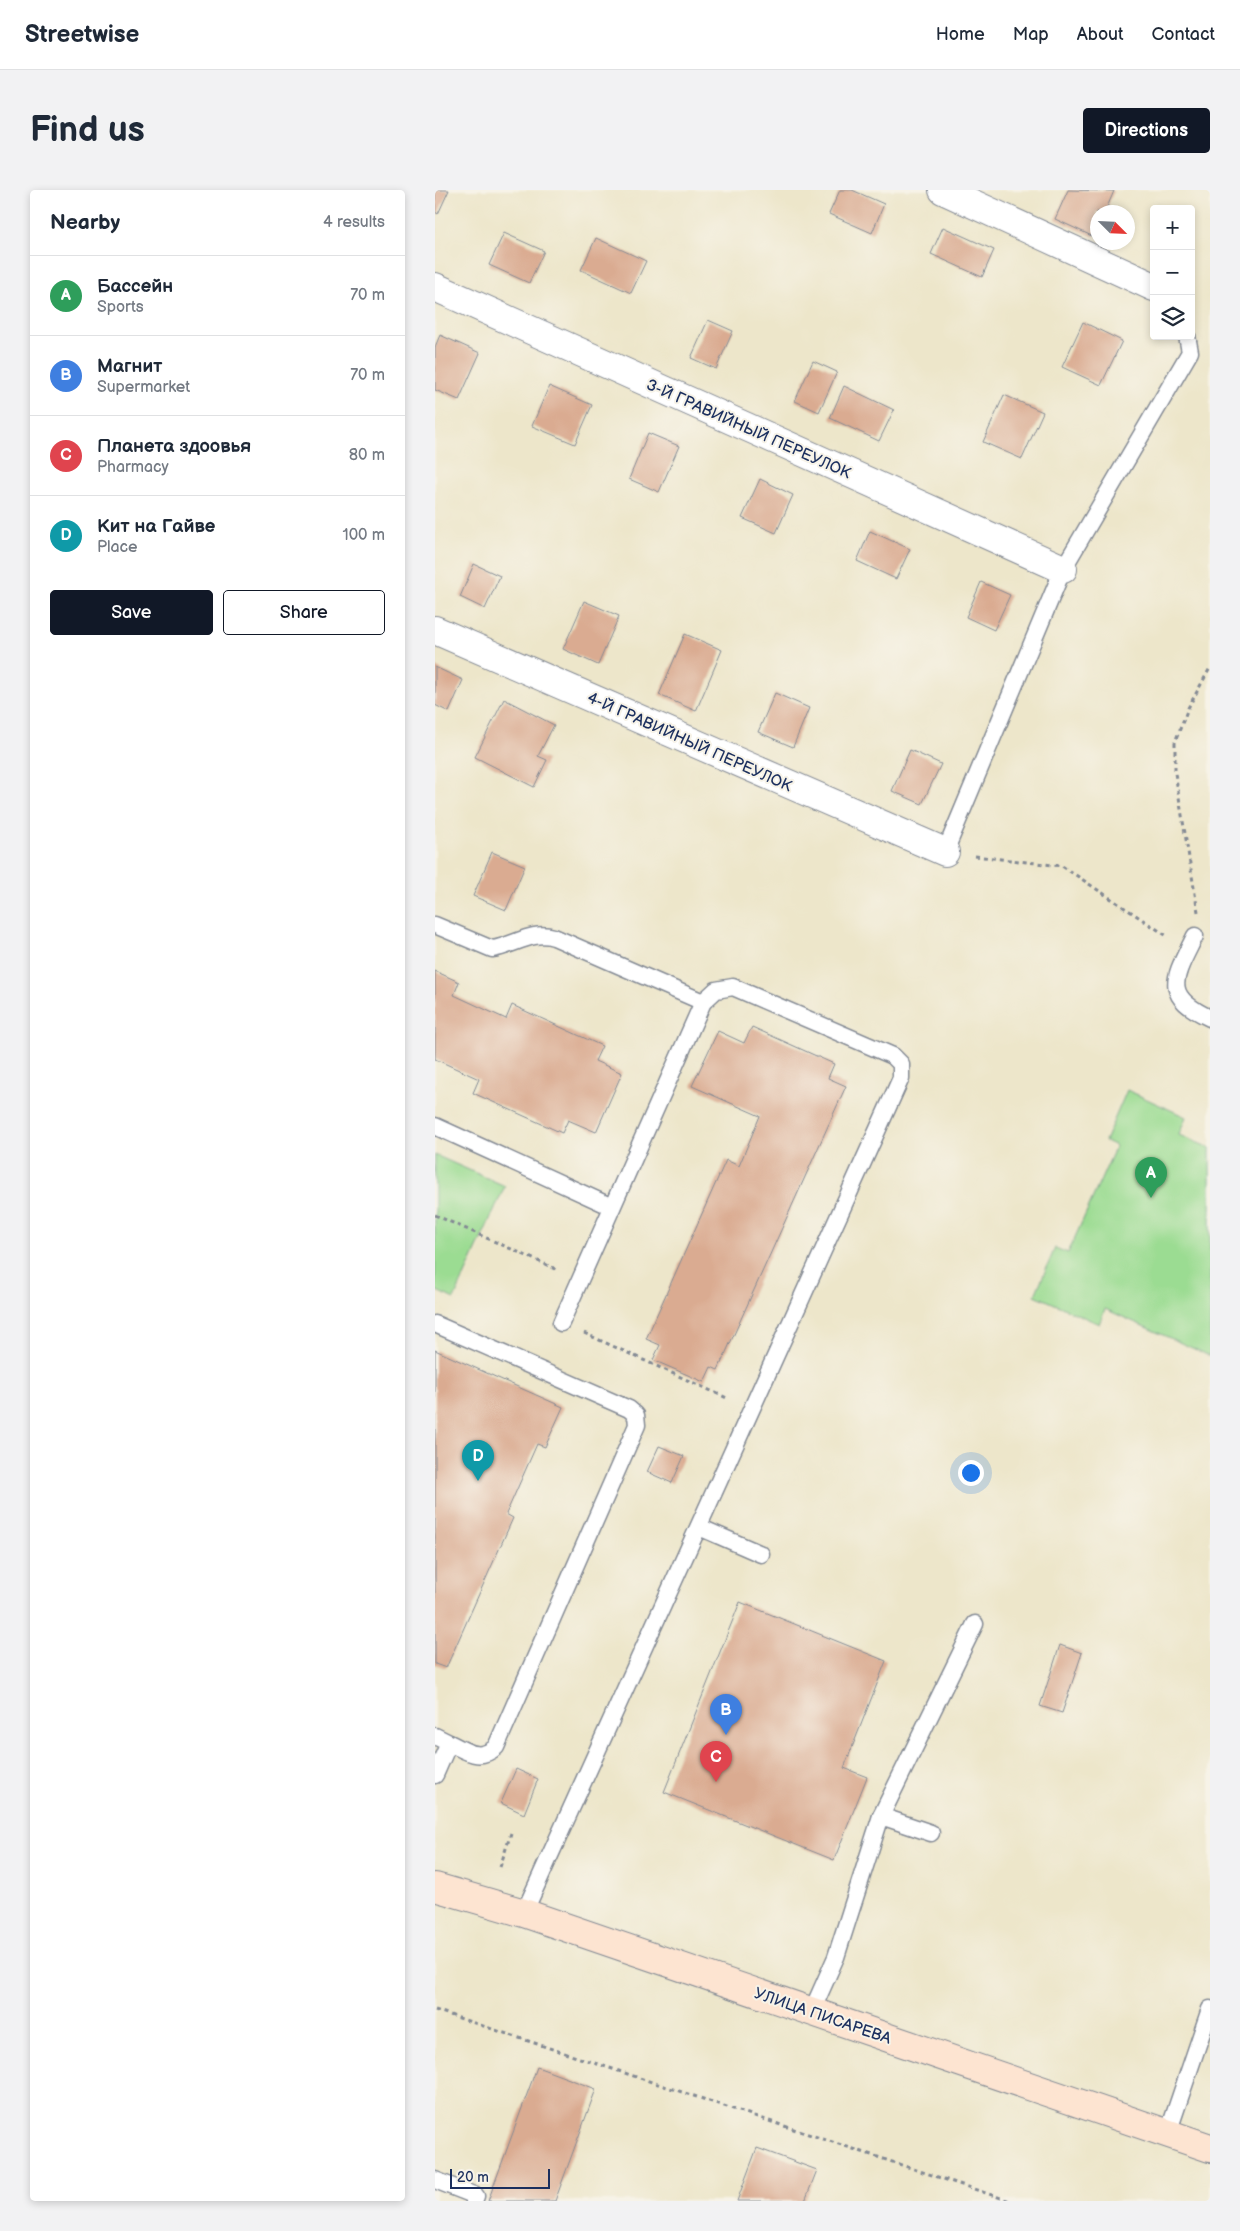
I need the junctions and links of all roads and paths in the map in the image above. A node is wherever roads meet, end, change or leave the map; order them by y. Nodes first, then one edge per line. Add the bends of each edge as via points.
1 (943, 190) edge
2 (1150, 285) edge
3 (435, 287) edge
4 (1188, 340) edge
5 (1063, 569) junction
6 (435, 630) edge
7 (1210, 668) edge
8 (945, 852) junction
9 (435, 925) edge
10 (1192, 943) junction
11 (703, 1002) junction
12 (1210, 1018) edge
13 (435, 1126) edge
14 (612, 1207) junction
15 (435, 1215) edge
16 (580, 1280) junction
17 (561, 1323) joint
18 (435, 1324) edge
19 (751, 1409) junction
20 (699, 1527) junction
21 (761, 1554) dead end
22 (975, 1624) dead end
23 (442, 1739) edge
24 (435, 1775) edge
25 (881, 1816) junction
26 (511, 1833) dead end
27 (931, 1833) dead end
28 (500, 1867) dead end
29 (435, 1887) edge
30 (525, 1914) junction
31 (1210, 2009) edge
32 (435, 2010) edge
33 (812, 2011) junction
34 (1167, 2133) junction
35 (1210, 2148) edge
36 (435, 2180) edge
37 (474, 2201) edge
38 (1010, 2201) edge

1 - 2 street
3 - 5 street, 3-Й ГРАВИЙНЫЙ ПЕРЕУЛОК
4 - 5 lane via 1190,352
5 - 8 lane
6 - 8 street, 4-Й ГРАВИЙНЫЙ ПЕРЕУЛОК
7 - 10 path via 1188,708 1175,742 1175,773 1199,916
8 - 10 path via 1062,866
9 - 11 lane via 492,949 537,934 554,936
10 - 12 lane via 1178,970 1176,988 1181,1001
11 - 14 lane
11 - 19 lane via 716,990 733,987 893,1056 901,1064 901,1078
13 - 14 lane
14 - 16 lane
15 - 16 path
16 - 17 lane
17 - 19 path
18 - 23 lane via 629,1409 636,1414 637,1425 496,1747 487,1754 477,1755
19 - 20 lane
20 - 21 lane
20 - 30 lane
22 - 25 lane
23 - 24 lane
25 - 27 lane
25 - 33 lane via 836,1957
26 - 28 path
29 - 30 street, УЛИЦА ПИСАРЕВА
30 - 33 street, УЛИЦА ПИСАРЕВА
31 - 34 lane
32 - 38 path
33 - 34 street, УЛИЦА ПИСАРЕВА
34 - 35 street, УЛИЦА ПИСАРЕВА
36 - 37 lane via 476,2196

